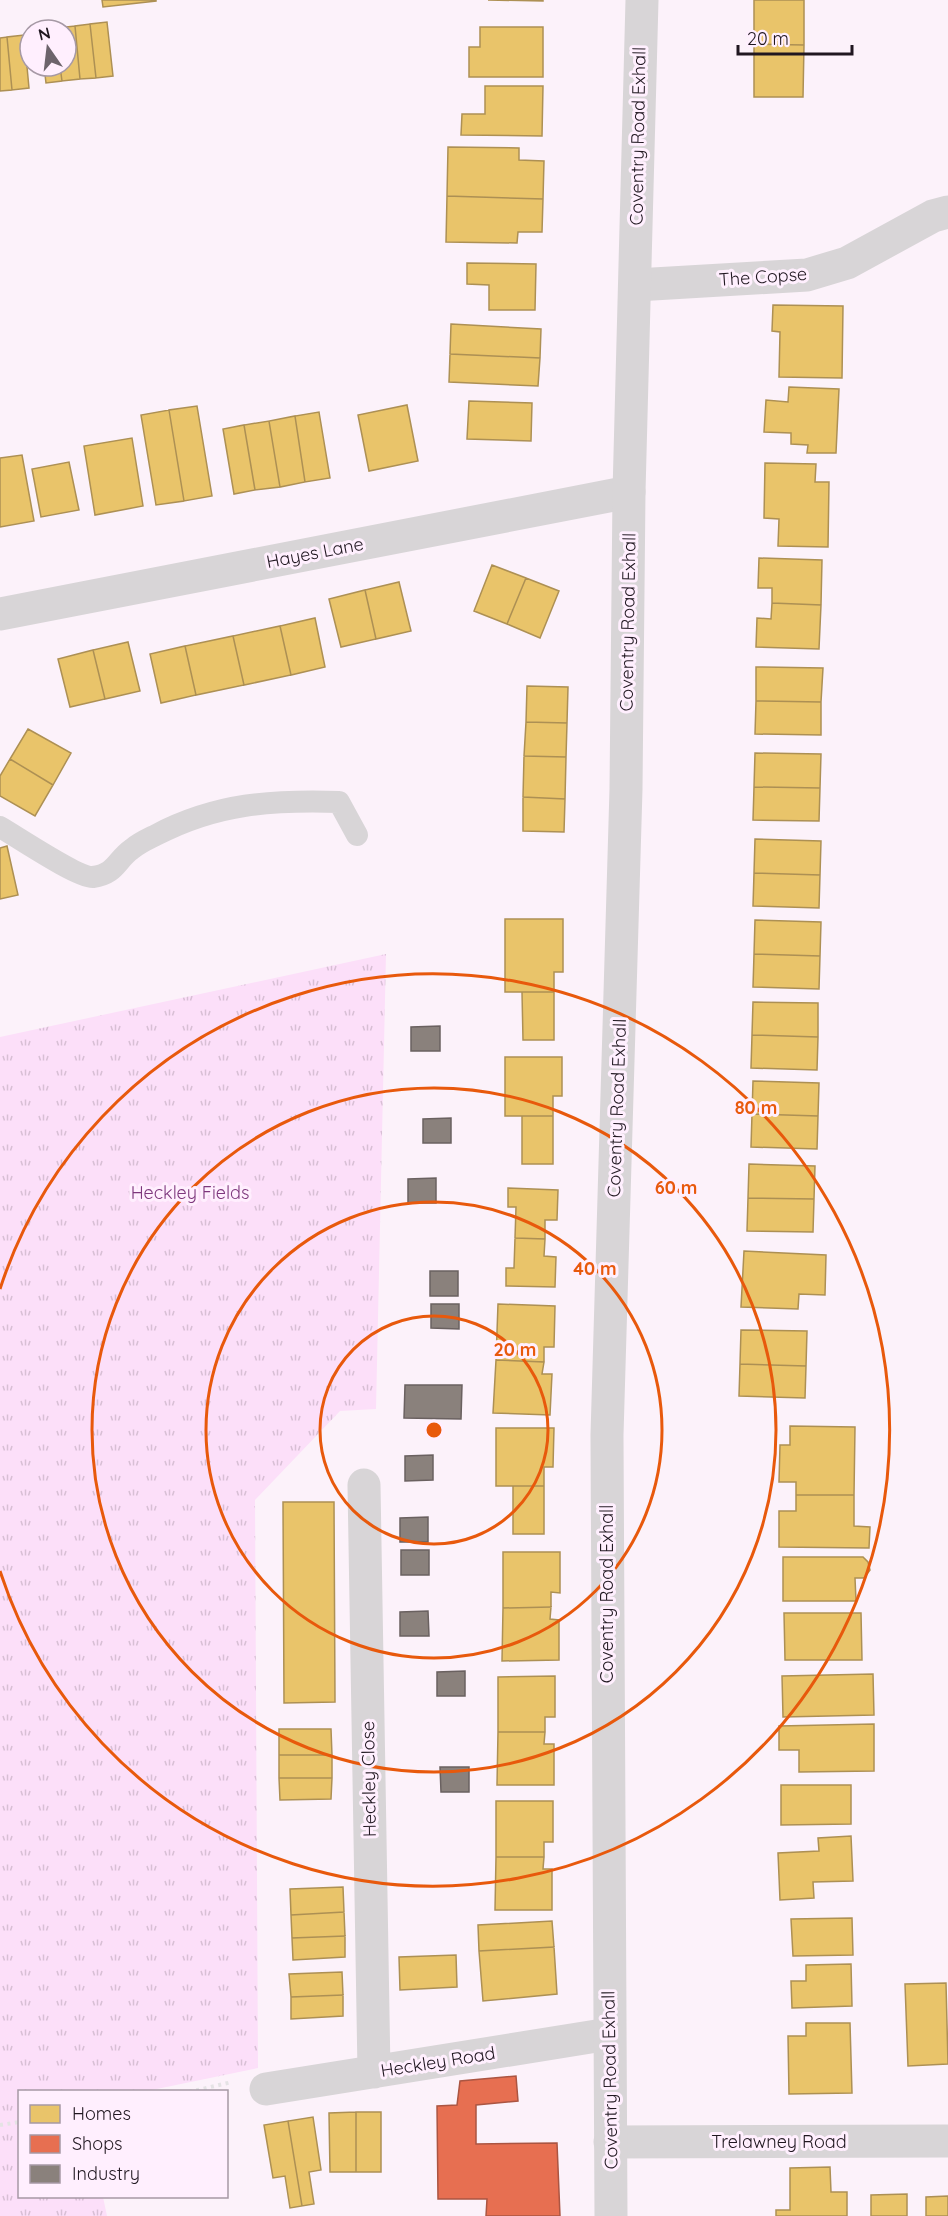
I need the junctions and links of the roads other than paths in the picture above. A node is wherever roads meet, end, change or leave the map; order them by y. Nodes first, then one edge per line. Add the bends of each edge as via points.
1 (642, 0) edge
2 (948, 212) edge
3 (636, 285) junction
4 (629, 492) junction
5 (0, 614) edge
6 (0, 827) edge
7 (357, 835) dead end
8 (364, 1485) dead end
9 (609, 2034) junction
10 (374, 2072) junction
11 (266, 2089) dead end
12 (948, 2141) edge
13 (610, 2142) junction
14 (611, 2216) edge

1 - 3 street, Coventry Road Exhall
2 - 3 street, The Copse via 933,216 847,263 807,275
3 - 4 street, Coventry Road Exhall
4 - 5 street, Hayes Lane
4 - 9 street, Coventry Road Exhall via 626,789 607,1435
6 - 7 lane via 90,877 111,872 130,849 156,835 206,812 247,804 339,802
8 - 10 street, Heckley Close
9 - 10 street, Heckley Road
9 - 13 street, Coventry Road Exhall
10 - 11 street, Heckley Road
12 - 13 street, Trelawney Road
13 - 14 street, Coventry Road Exhall

